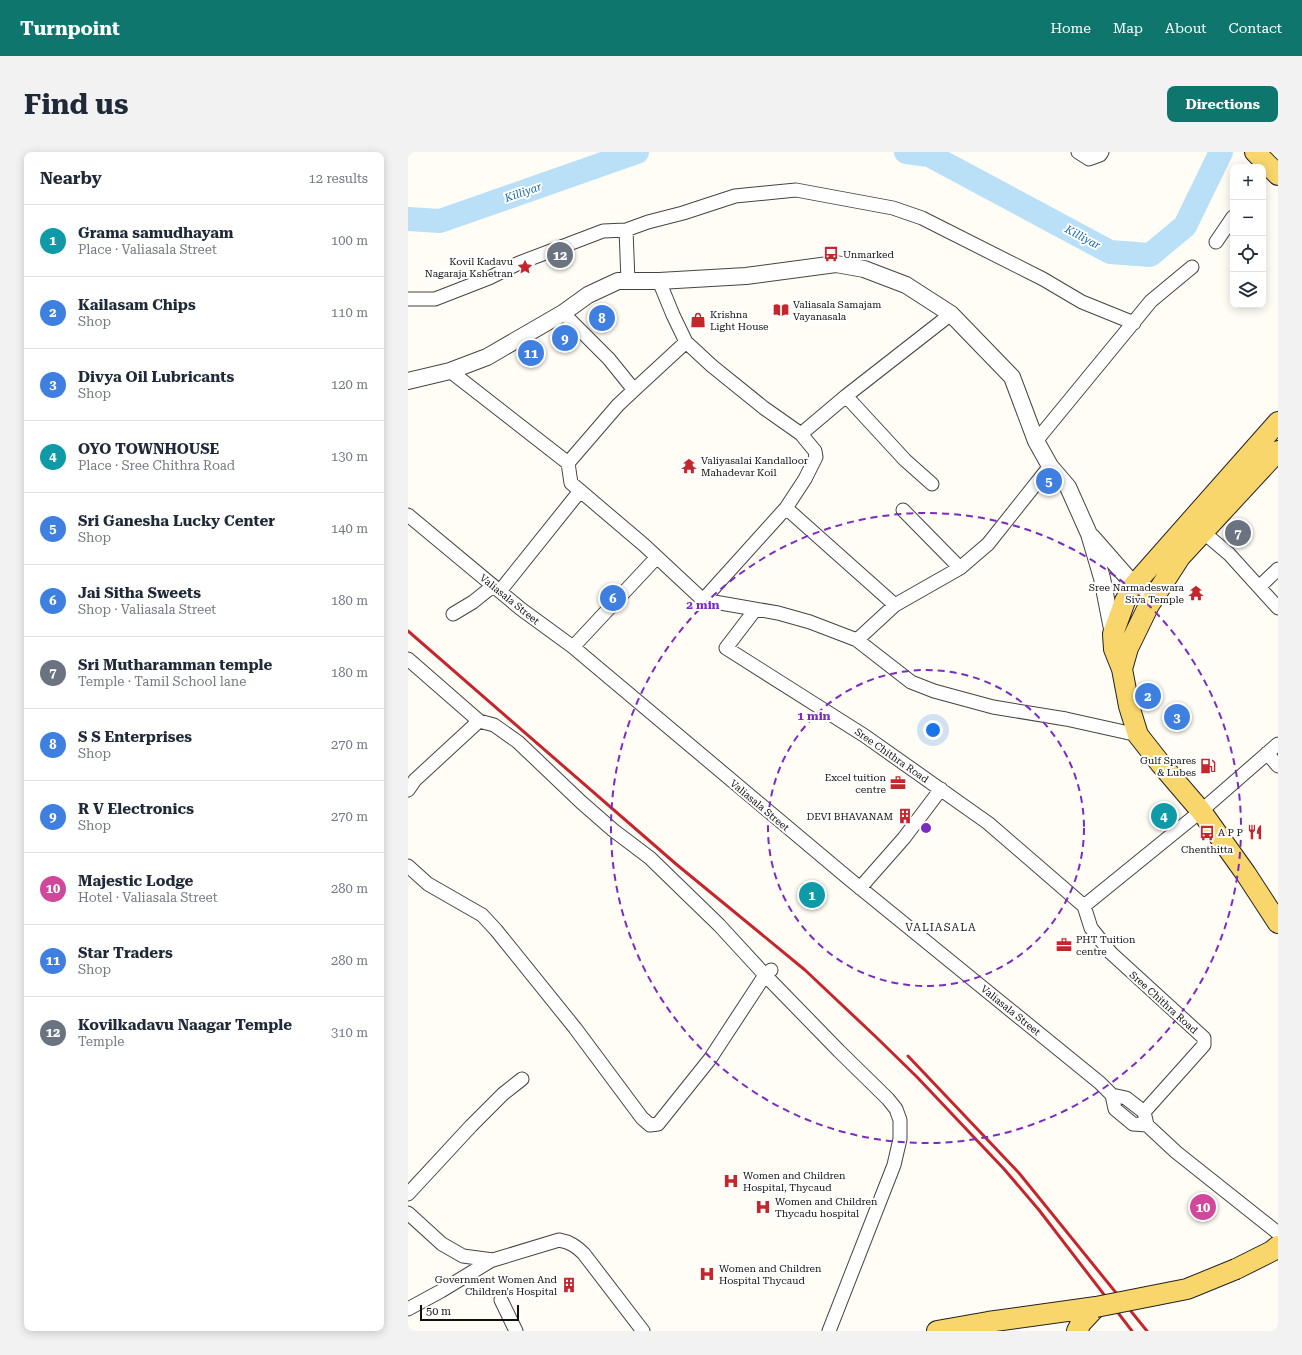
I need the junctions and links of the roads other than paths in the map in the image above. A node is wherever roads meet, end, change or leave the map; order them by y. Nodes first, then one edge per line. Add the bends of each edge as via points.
1 (1078, 152) edge
2 (1102, 152) edge
3 (1230, 221) edge
4 (626, 230) junction
5 (1216, 242) dead end
6 (1192, 267) dead end
7 (628, 280) junction
8 (659, 281) junction
9 (408, 299) edge
10 (563, 313) junction
11 (951, 314) junction
12 (1134, 323) junction
13 (686, 342) junction
14 (450, 371) junction
15 (408, 382) edge
16 (634, 390) junction
17 (846, 396) junction
18 (1278, 422) edge
19 (801, 434) junction
20 (1036, 441) junction
21 (1278, 451) edge
22 (568, 463) junction
23 (1050, 466) junction
24 (932, 484) dead end
25 (580, 490) junction
26 (786, 508) junction
27 (904, 510) dead end
28 (408, 515) edge
29 (1203, 532) junction
30 (1089, 534) junction
31 (657, 557) junction
32 (960, 568) junction
33 (1278, 569) edge
34 (1134, 585) junction
35 (1259, 587) junction
36 (496, 588) junction
37 (703, 600) junction
38 (895, 605) junction
39 (1149, 605) junction
40 (1278, 608) edge
41 (755, 610) junction
42 (453, 614) dead end
43 (1113, 634) junction
44 (857, 640) junction
45 (573, 647) junction
46 (408, 659) edge
47 (1122, 669) junction
48 (479, 720) junction
49 (1138, 735) junction
50 (1278, 744) edge
51 (1267, 753) junction
52 (1278, 766) edge
53 (941, 789) junction
54 (408, 790) edge
55 (1201, 811) junction
56 (408, 866) edge
57 (860, 888) junction
58 (1084, 906) junction
59 (1278, 924) edge
60 (768, 973) junction
61 (522, 1079) dead end
62 (1112, 1095) junction
63 (1144, 1112) junction
64 (1147, 1125) junction
65 (408, 1194) edge
66 (408, 1213) edge
67 (1276, 1243) edge
68 (492, 1260) junction
69 (501, 1300) dead end
70 (1096, 1307) junction
71 (408, 1309) edge
72 (1044, 1315) junction
73 (516, 1331) edge
74 (643, 1331) edge
75 (829, 1331) edge
76 (937, 1331) edge
77 (1066, 1331) edge
78 (1077, 1331) edge

1 - 2 street via 1089,159
3 - 5 street
4 - 7 street
4 - 9 street via 603,231 435,298
4 - 12 street via 735,196 796,190 893,208 922,218 1043,279 1082,302
6 - 12 street via 1151,301
7 - 8 street
7 - 10 street via 618,281 588,295
8 - 11 street via 746,276 836,264 864,269 906,285
8 - 13 street
10 - 14 street via 487,357
10 - 16 street via 609,359
11 - 17 street
11 - 20 street via 1012,376
12 - 20 street
13 - 16 street
13 - 19 street via 764,408
14 - 15 street
14 - 22 street
16 - 22 street
17 - 19 street
17 - 24 street via 905,460
18 - 34 main road
19 - 26 street via 815,451 816,457
20 - 23 street
21 - 29 main road
22 - 25 street via 571,483
23 - 30 street via 1068,487
23 - 32 street via 988,544
25 - 31 street
25 - 36 street
26 - 37 street
26 - 38 street
27 - 32 street
28 - 36 street, Valiasala Street
29 - 35 street via 1229,554
29 - 39 main road via 1180,557
30 - 34 street
30 - 43 street via 1102,578
31 - 37 street
31 - 45 street
32 - 38 street
33 - 35 street
34 - 39 street
34 - 43 main road
35 - 40 street
36 - 42 street
36 - 45 street, Valiasala Street
37 - 41 street
38 - 44 street
39 - 47 main road via 1128,648
41 - 44 street via 810,622
41 - 53 street, Sree Chithra Road via 726,648 865,736
43 - 47 main road via 1114,648
44 - 49 street via 911,682 934,691 993,707 1066,719
45 - 57 street, Valiasala Street
46 - 48 street
47 - 49 main road
48 - 54 street via 415,780
48 - 60 street via 494,725 518,742 581,802 650,858
49 - 55 main road
50 - 51 street
51 - 52 street
51 - 55 street
53 - 57 street via 904,838
53 - 58 street, Sree Chithra Road via 988,823
55 - 58 street
55 - 59 main road
56 - 60 street via 428,884 487,920 650,1125 658,1124 710,1059
57 - 62 street, Valiasala Street via 1100,1082
58 - 63 street, Sree Chithra Road via 1091,928 1111,953 1204,1038 1204,1045
60 - 75 street via 839,1051 888,1099 900,1120 900,1139 894,1165
61 - 65 street via 471,1126
62 - 63 street via 1126,1098
62 - 64 street via 1115,1109 1133,1124
63 - 64 street
64 - 67 street
66 - 68 street via 442,1244 463,1256
67 - 70 main road, bridge via 1236,1269 1187,1288
68 - 71 street
68 - 74 street via 559,1240 568,1241 584,1254
69 - 73 street
70 - 72 main road
70 - 78 main road via 1080,1323
72 - 76 main road
72 - 77 main road

